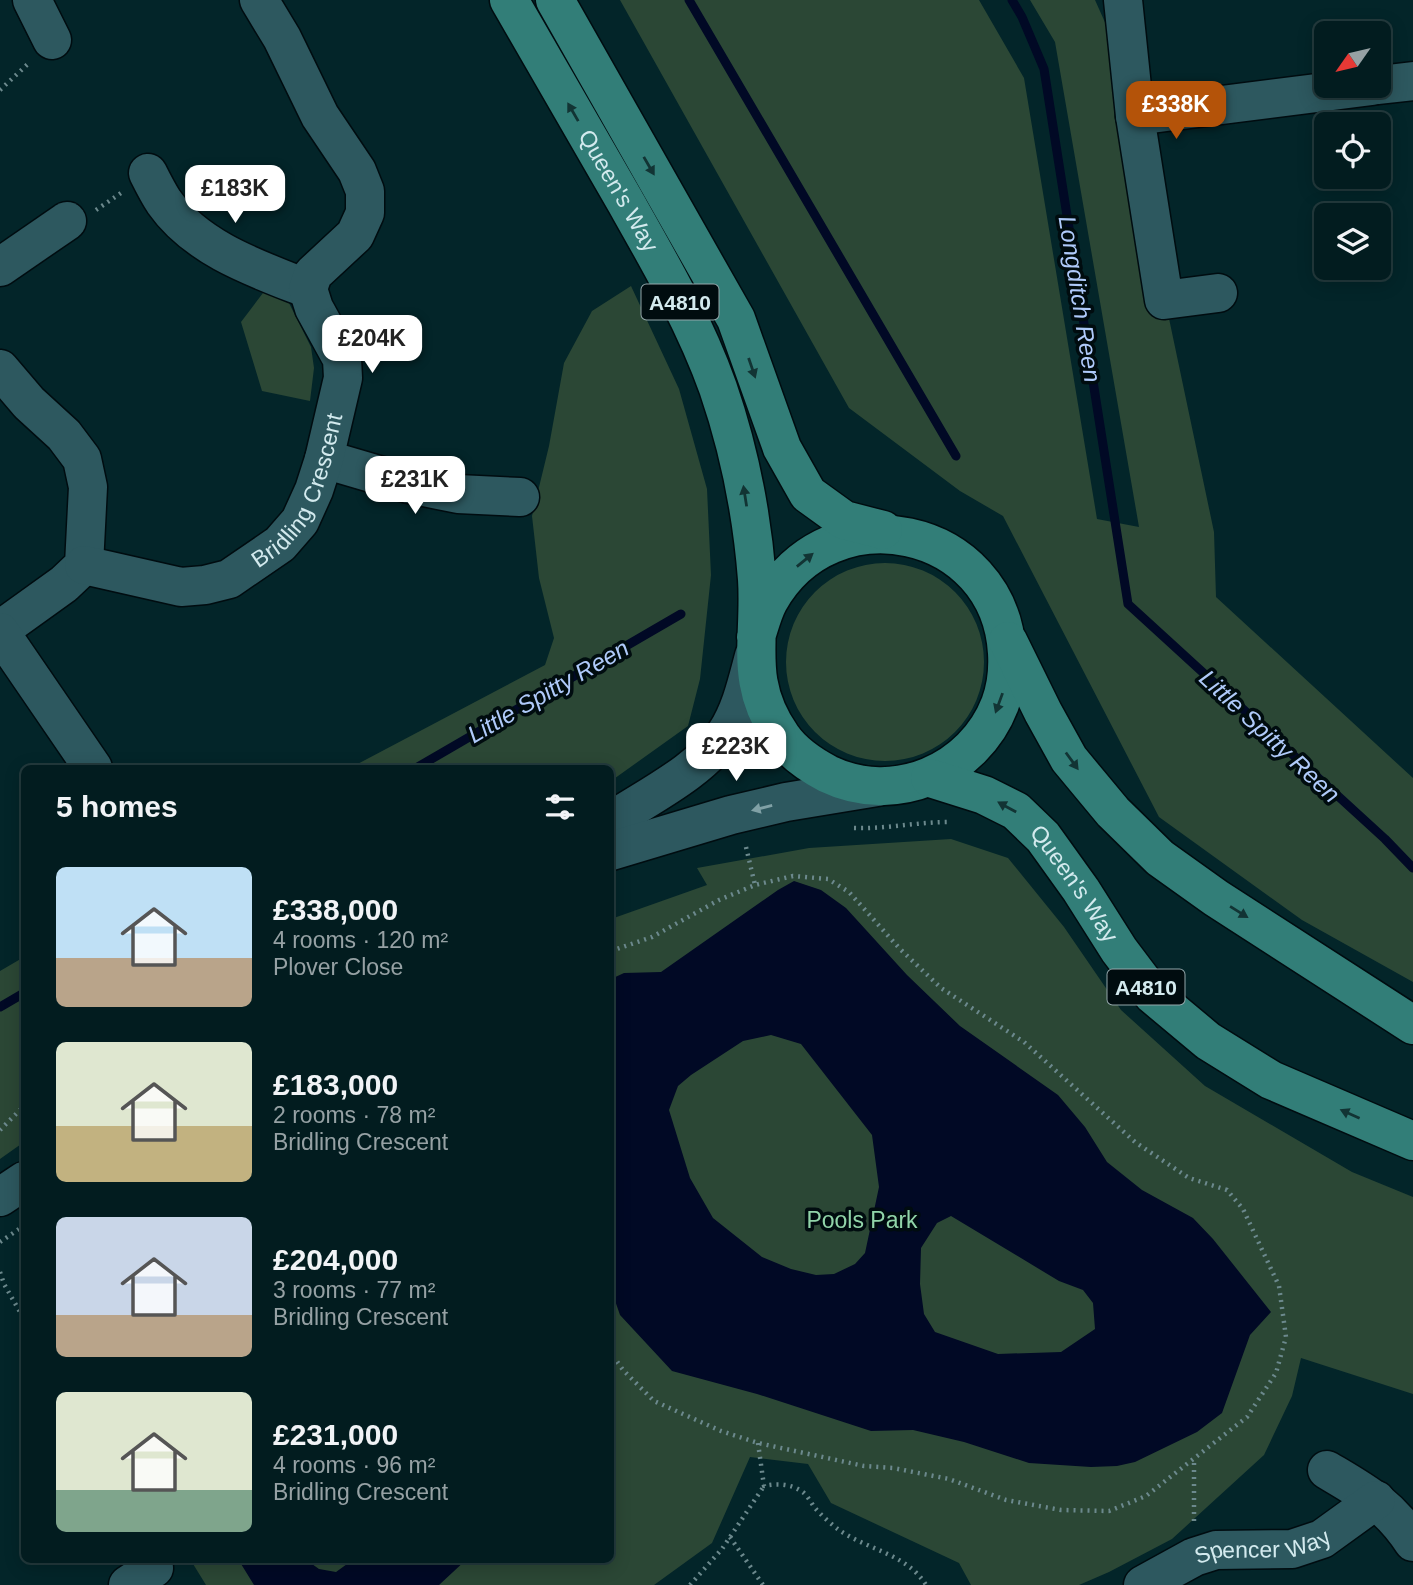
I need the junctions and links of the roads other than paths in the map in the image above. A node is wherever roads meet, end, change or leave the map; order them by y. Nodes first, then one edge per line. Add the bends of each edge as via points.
1 (32, 0) edge
2 (259, 0) edge
3 (509, 0) edge
4 (555, 0) edge
5 (1123, 0) edge
6 (52, 40) dead end
7 (1413, 80) edge
8 (1391, 83) edge
9 (1314, 93) edge
10 (1135, 116) junction
11 (148, 173) road end
12 (67, 221) road end
13 (0, 267) edge
14 (308, 289) junction
15 (1218, 293) dead end
16 (0, 369) edge
17 (324, 459) junction
18 (520, 497) dead end
19 (917, 539) junction
20 (83, 565) junction
21 (0, 631) edge
22 (1006, 636) junction
23 (755, 647) junction
24 (91, 765) edge
25 (930, 778) junction
26 (877, 787) junction
27 (614, 819) edge
28 (614, 850) edge
29 (1413, 1025) edge
30 (1413, 1142) edge
31 (21, 1183) edge
32 (0, 1197) edge
33 (1326, 1470) dead end
34 (1376, 1500) junction
35 (1413, 1542) edge
36 (1143, 1585) edge

1 - 6 street
2 - 14 street via 365,191 365,213 355,235 313,274
23 -> 3 main road, Queen's Way / A4810 via 757,579 750,524 739,459 718,387 643,233
4 -> 19 main road, Queen's Way / A4810 via 736,319 782,448 808,494 844,520
5 - 10 street
7 - 8 street
9 - 10 street
10 - 15 street via 1164,300
11 - 14 street via 164,202 211,246
12 - 13 street
14 - 17 street, Bridling Crescent via 342,359
16 - 20 street via 82,459 88,487
17 - 18 street via 458,494
17 - 20 street, Bridling Crescent via 300,521 280,544 229,579 181,587
19 - 22 main road, Queen's Way via 950,553 976,576 995,604
23 -> 19 main road, Queen's Way via 767,604 788,573 816,551 848,537 881,533
20 - 21 street
21 - 24 street
22 -> 25 main road, Queen's Way via 1008,669 1001,703 985,733 961,759
22 -> 29 main road, Queen's Way via 1069,759 1160,858
23 - 26 main road, Queen's Way via 755,672 764,709 784,741 811,765 843,781
23 - 27 street via 741,701 727,732 704,759
25 - 26 main road, Queen's Way
30 -> 25 main road, Queen's Way / A4810 via 1271,1080 1208,1041 1153,995 1043,837 1016,811
26 -> 28 street via 786,802 738,827
31 - 32 street
33 - 34 street
34 - 35 street
34 - 36 street, Spencer Way via 1322,1539 1292,1549 1216,1550

